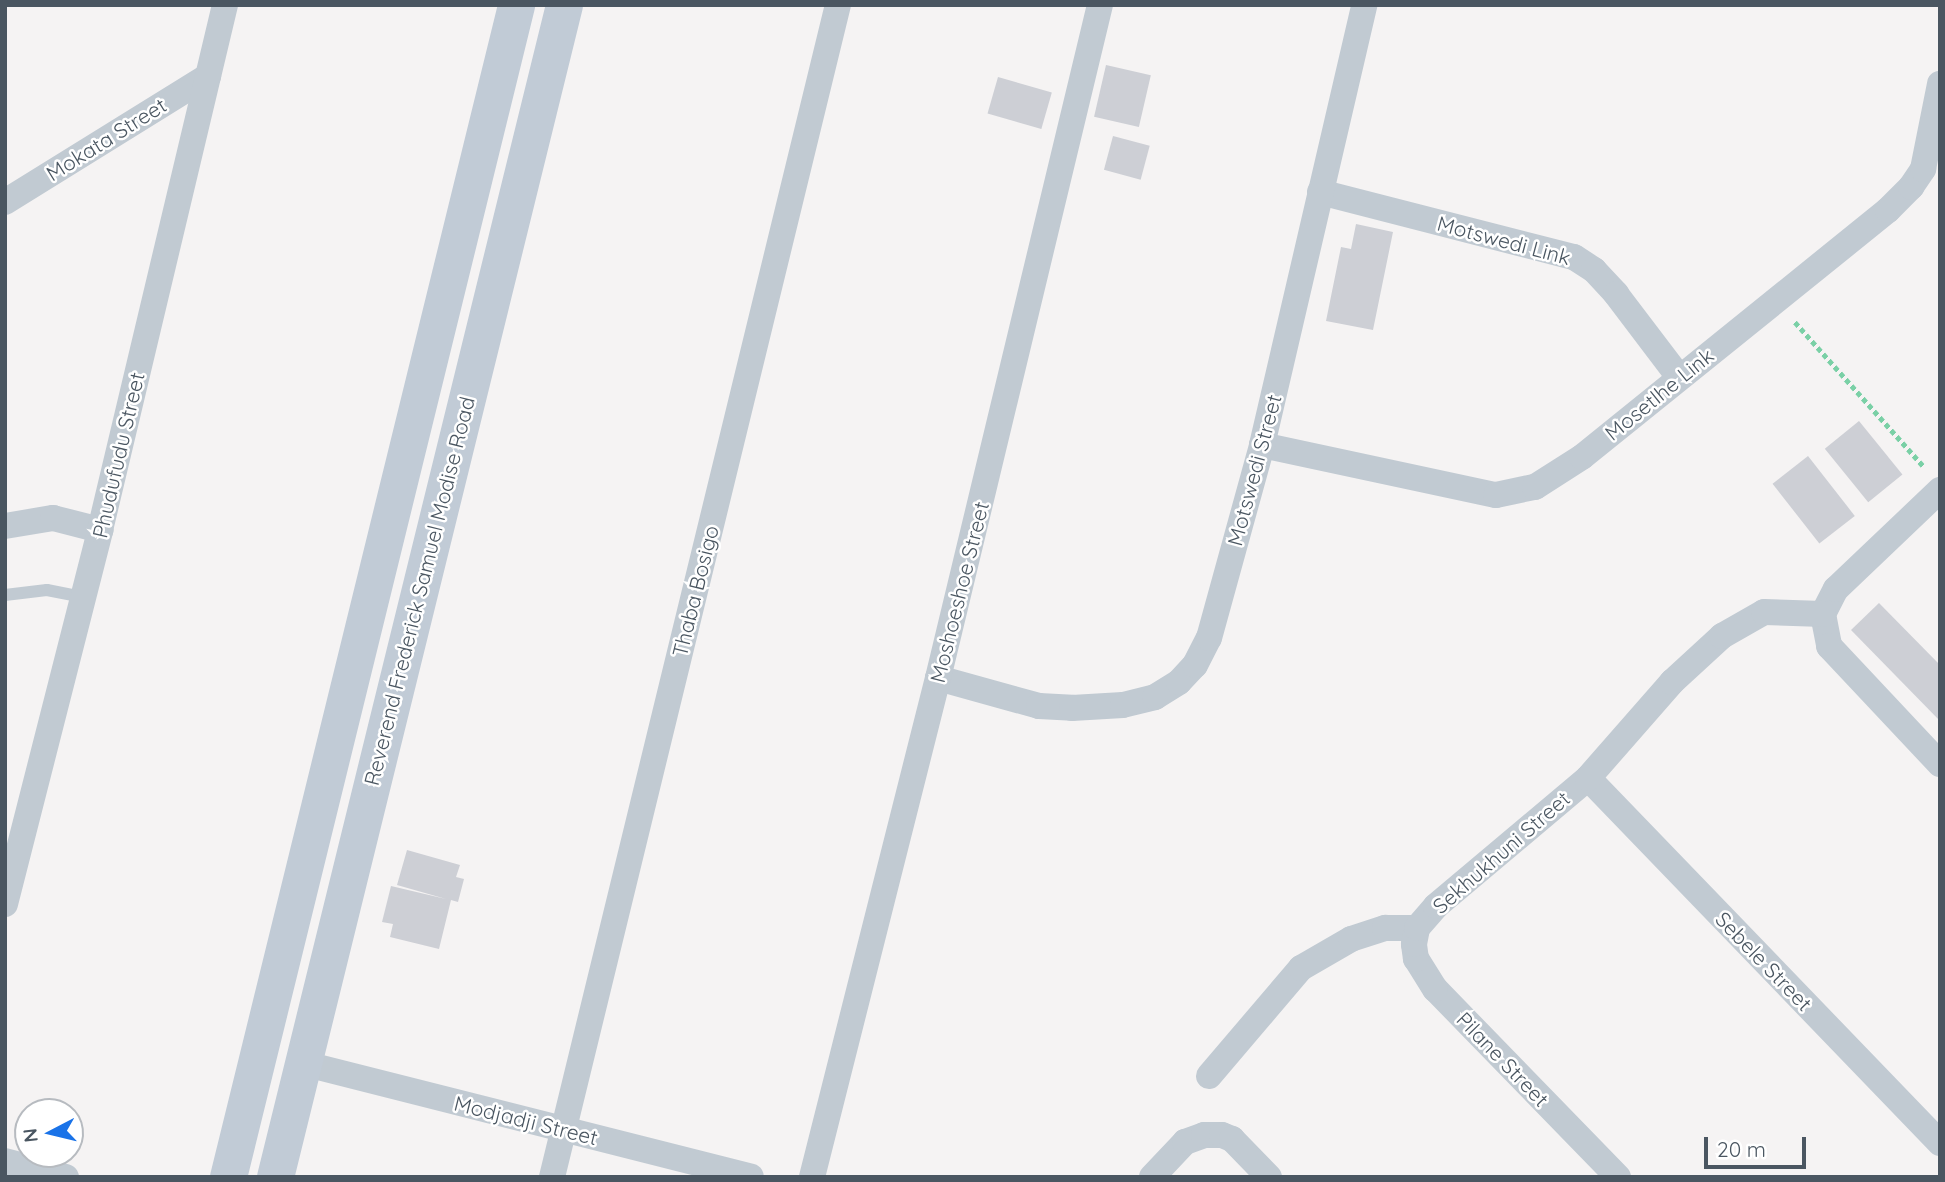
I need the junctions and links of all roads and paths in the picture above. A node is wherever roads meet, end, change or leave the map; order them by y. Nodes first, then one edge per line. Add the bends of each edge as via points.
1 (225, 5) edge
2 (516, 5) edge
3 (564, 5) edge
4 (838, 5) edge
5 (1100, 5) edge
6 (1364, 5) edge
7 (208, 76) junction
8 (1940, 83) edge
9 (1320, 192) junction
10 (5, 202) edge
11 (1776, 300) junction
12 (1679, 377) junction
13 (1262, 444) junction
14 (1935, 483) edge
15 (5, 526) edge
16 (100, 530) junction
17 (5, 595) edge
18 (83, 597) junction
19 (1822, 614) junction
20 (938, 678) junction
21 (1940, 764) edge
22 (1588, 778) junction
23 (5, 904) edge
24 (1417, 928) junction
25 (302, 1063) junction
26 (1209, 1076) dead end
27 (563, 1129) junction
28 (1940, 1143) edge
29 (5, 1161) edge
30 (1155, 1173) edge
31 (66, 1177) edge
32 (228, 1177) edge
33 (275, 1177) edge
34 (552, 1177) edge
35 (751, 1177) edge
36 (812, 1177) edge
37 (1269, 1177) edge
38 (1618, 1177) edge

1 - 7 street, Phudufudu Street
2 - 32 main road
3 - 25 main road, Reverend Frederick Samuel Modise Road
4 - 27 street, Thaba Bosigo
5 - 20 street, Moshoeshoe Street
6 - 9 street, Motswedi Street
7 - 10 street, Mokata Street
7 - 16 street, Phudufudu Street
8 - 11 street, Mosetlhe Link via 1930,145 1923,169 1911,187 1888,211
9 - 12 street, Motswedi Link via 1574,257 1616,294
9 - 13 street, Motswedi Street
11 - 12 street, Mosetlhe Link
11 - 14 path
12 - 13 street, Mosetlhe Link via 1573,463 1517,493 1496,495
13 - 20 street, Motswedi Street via 1209,638 1195,665 1179,682 1155,697 1123,705 1072,708 1039,706
14 - 19 street via 1836,589
15 - 16 street via 53,518
16 - 18 street, Phudufudu Street
17 - 18 lane via 47,590
18 - 23 street, Phudufudu Street
19 - 21 street via 1829,646
19 - 22 street, Sekhukhuni Street via 1764,612 1722,636 1672,682
20 - 36 street, Moshoeshoe Street
22 - 24 street, Sekhukhuni Street via 1436,906
22 - 28 street, Sebele Street
24 - 26 street via 1385,928 1351,939 1301,968
24 - 38 street, Pilane Street via 1416,959 1435,989
25 - 27 street, Modjadji Street
25 - 33 main road, Reverend Frederick Samuel Modise Road
27 - 34 street, Thaba Bosigo
27 - 35 street, Modjadji Street
29 - 31 street
30 - 37 street via 1185,1142 1222,1135 1232,1139

